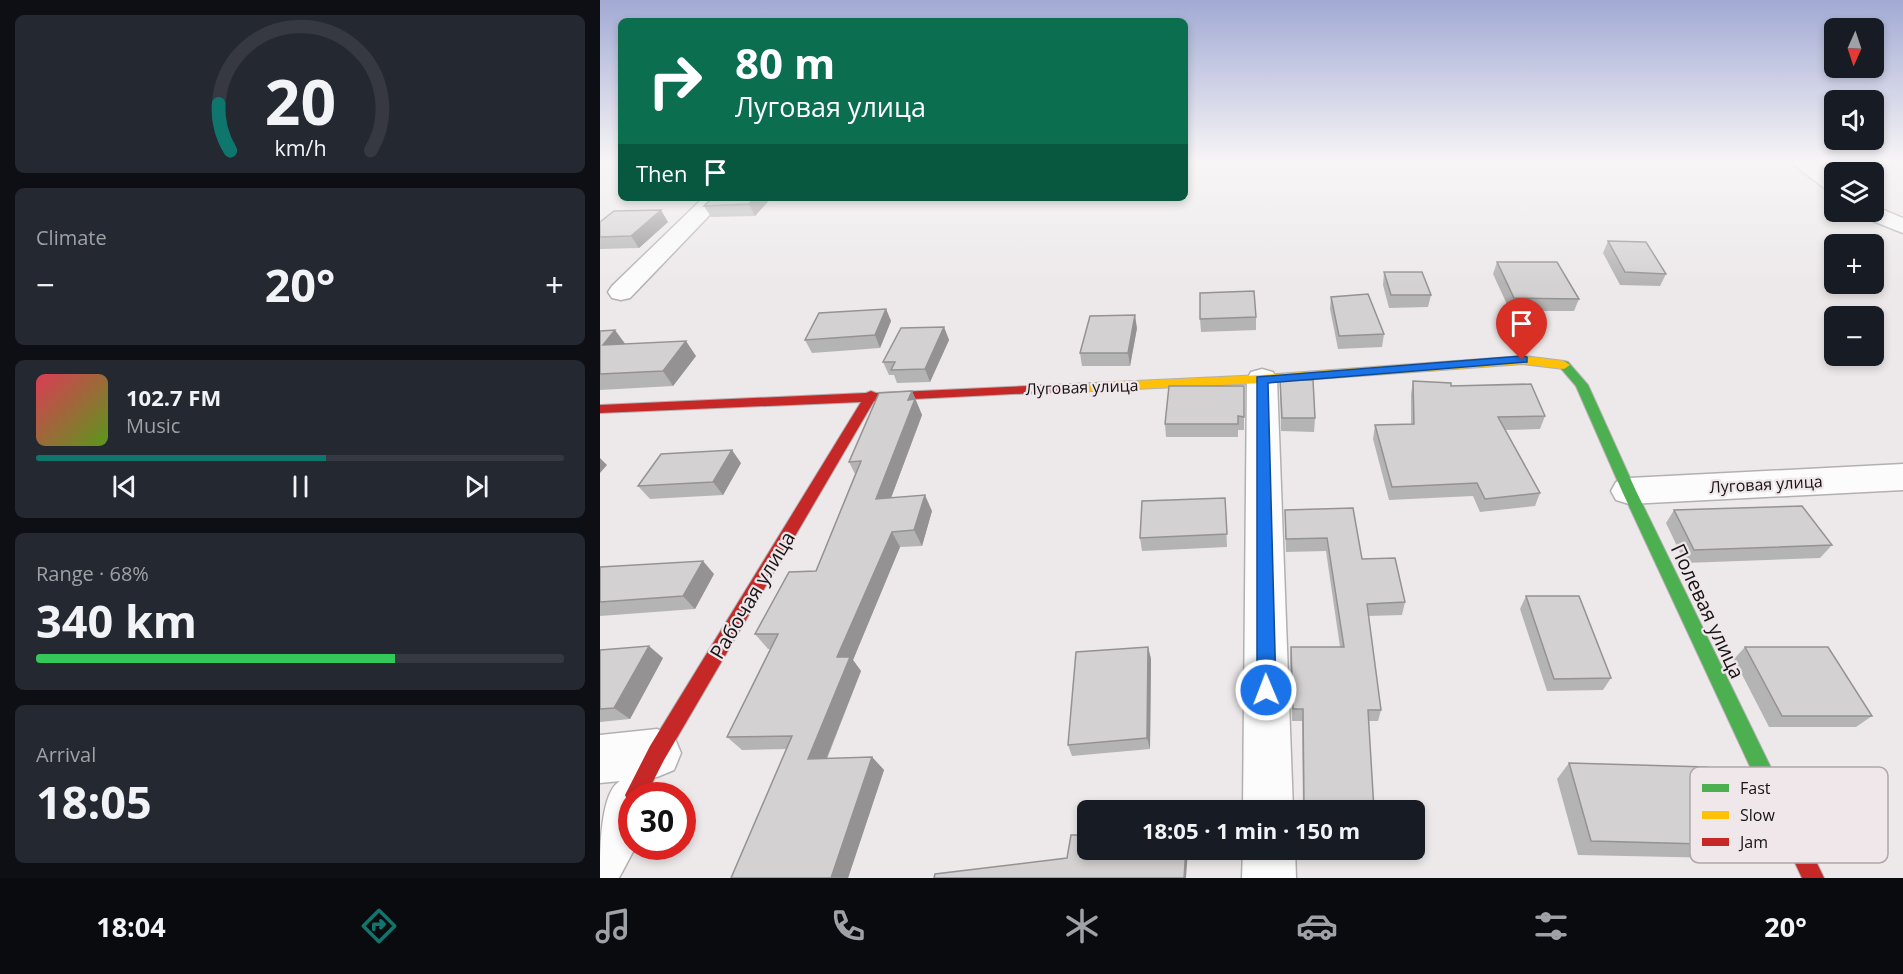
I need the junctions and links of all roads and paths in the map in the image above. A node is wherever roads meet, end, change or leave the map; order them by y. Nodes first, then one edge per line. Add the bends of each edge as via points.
1 (711, 202) edge
2 (1884, 218) edge
3 (1903, 226) edge
4 (621, 292) dead end
5 (1563, 364) joint
6 (1262, 379) junction
7 (871, 395) junction
8 (600, 409) edge
9 (1903, 477) edge
10 (1629, 491) junction
11 (657, 753) junction
12 (600, 759) edge
13 (1760, 767) edge
14 (642, 782) edge
15 (1268, 800) edge
16 (618, 827) edge
17 (600, 860) edge
18 (1269, 860) edge
19 (1806, 863) edge
20 (1269, 878) edge
21 (1813, 878) edge

1 - 4 street
2 - 3 street
5 - 6 street, Луговая улица via 1522,360
5 - 10 street, Полевая улица via 1582,385
6 - 7 street, Луговая улица
6 - 15 street
7 - 8 street, Луговая улица
7 - 11 street, Рабочая улица
9 - 10 street, Луговая улица
10 - 13 street, Полевая улица
11 - 12 street
11 - 14 street, Рабочая улица
16 - 17 street
18 - 20 street
19 - 21 street, Полевая улица

